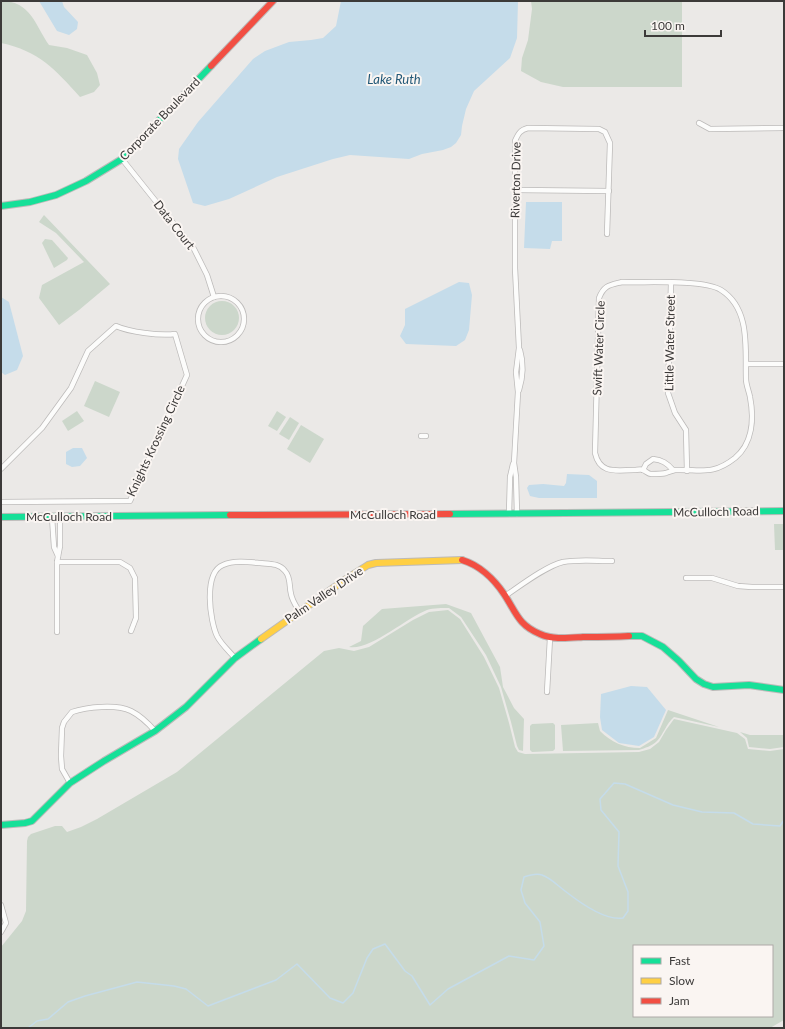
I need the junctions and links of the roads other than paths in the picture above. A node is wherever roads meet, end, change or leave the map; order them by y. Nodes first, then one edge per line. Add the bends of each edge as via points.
1 (273, 1) edge
2 (699, 123) dead end
3 (784, 128) edge
4 (122, 159) junction
5 (516, 190) junction
6 (609, 192) junction
7 (1, 206) edge
8 (607, 234) dead end
9 (671, 283) junction
10 (214, 297) junction
11 (747, 364) junction
12 (784, 364) edge
13 (514, 463) junction
14 (1, 469) edge
15 (643, 470) junction
16 (673, 470) junction
17 (687, 471) junction
18 (1, 502) edge
19 (784, 511) edge
20 (509, 514) junction
21 (517, 514) junction
22 (1, 517) edge
23 (52, 517) junction
24 (60, 517) junction
25 (53, 537) junction
26 (60, 537) junction
27 (58, 556) junction
28 (612, 561) dead end
29 (56, 562) junction
30 (686, 578) dead end
31 (784, 587) edge
32 (505, 596) junction
33 (299, 611) junction
34 (131, 631) dead end
35 (57, 632) dead end
36 (550, 638) junction
37 (235, 658) junction
38 (784, 690) edge
39 (547, 692) dead end
40 (155, 731) junction
41 (70, 783) junction
42 (1, 825) edge
43 (1, 905) edge
44 (1, 932) edge

1 - 4 street, Corporate Boulevard
2 - 3 street via 710,129
4 - 7 street, Corporate Boulevard via 86,181 56,195
4 - 10 street, Data Court via 194,249
5 - 6 street
5 - 6 street, Riverton Drive via 515,141 522,130 599,129 605,132 610,143
5 - 13 street, Riverton Drive via 515,268 519,348 523,372 518,392
6 - 8 street, Riverton Drive
9 - 11 street, Swift Water Circle via 710,286 721,291 735,303 742,318
9 - 15 street, Swift Water Circle via 622,282 602,290 599,298 595,453 597,461 608,470
9 - 17 street, Little Water Street via 668,393 675,413 686,430
10 - 10 street via 207,301 199,314 201,330 213,340 230,340 241,330 244,314 236,301 228,297
11 - 12 street
11 - 17 street, Swift Water Circle via 746,380 752,410 750,434 743,449 722,466 709,471
13 - 20 street, Riverton Drive via 510,477
13 - 21 street, Riverton Drive
14 - 18 street, Knights Krossing Circle via 42,428 71,388 88,351 116,326 166,335 175,334 187,375 130,501
15 - 16 street, Swift Water Circle via 649,474 665,474
15 - 16 street, Swift Water Circle via 653,459 661,460
16 - 17 street, Swift Water Circle
19 - 21 street, McCulloch Road
20 - 21 street, McCulloch Road
20 - 24 street, McCulloch Road
22 - 23 street, McCulloch Road
23 - 24 street, McCulloch Road
23 - 25 street
24 - 26 street
25 - 26 street
25 - 27 street
26 - 27 street
27 - 29 street
28 - 32 street via 578,560 552,565
29 - 34 street via 120,562 130,568 135,578 136,618
29 - 35 street
30 - 31 street via 712,578 738,586
32 - 33 street, Palm Valley Drive via 484,570 464,560 386,562 368,565
32 - 36 street, Palm Valley Drive via 516,616 526,626
33 - 37 street, Palm Valley Drive
33 - 37 street via 291,595 287,572 280,566 271,563 241,562 219,567 211,581 212,617 220,641
36 - 38 street, Palm Valley Drive via 642,636 663,647 704,684 713,687 749,685
36 - 39 street
37 - 40 street, Palm Valley Drive via 186,707
40 - 41 street, Palm Valley Drive
40 - 41 street via 145,720 123,708 94,708 72,712 62,728 61,756 62,769
41 - 42 street, Palm Valley Drive via 32,821
43 - 44 street via 6,923

